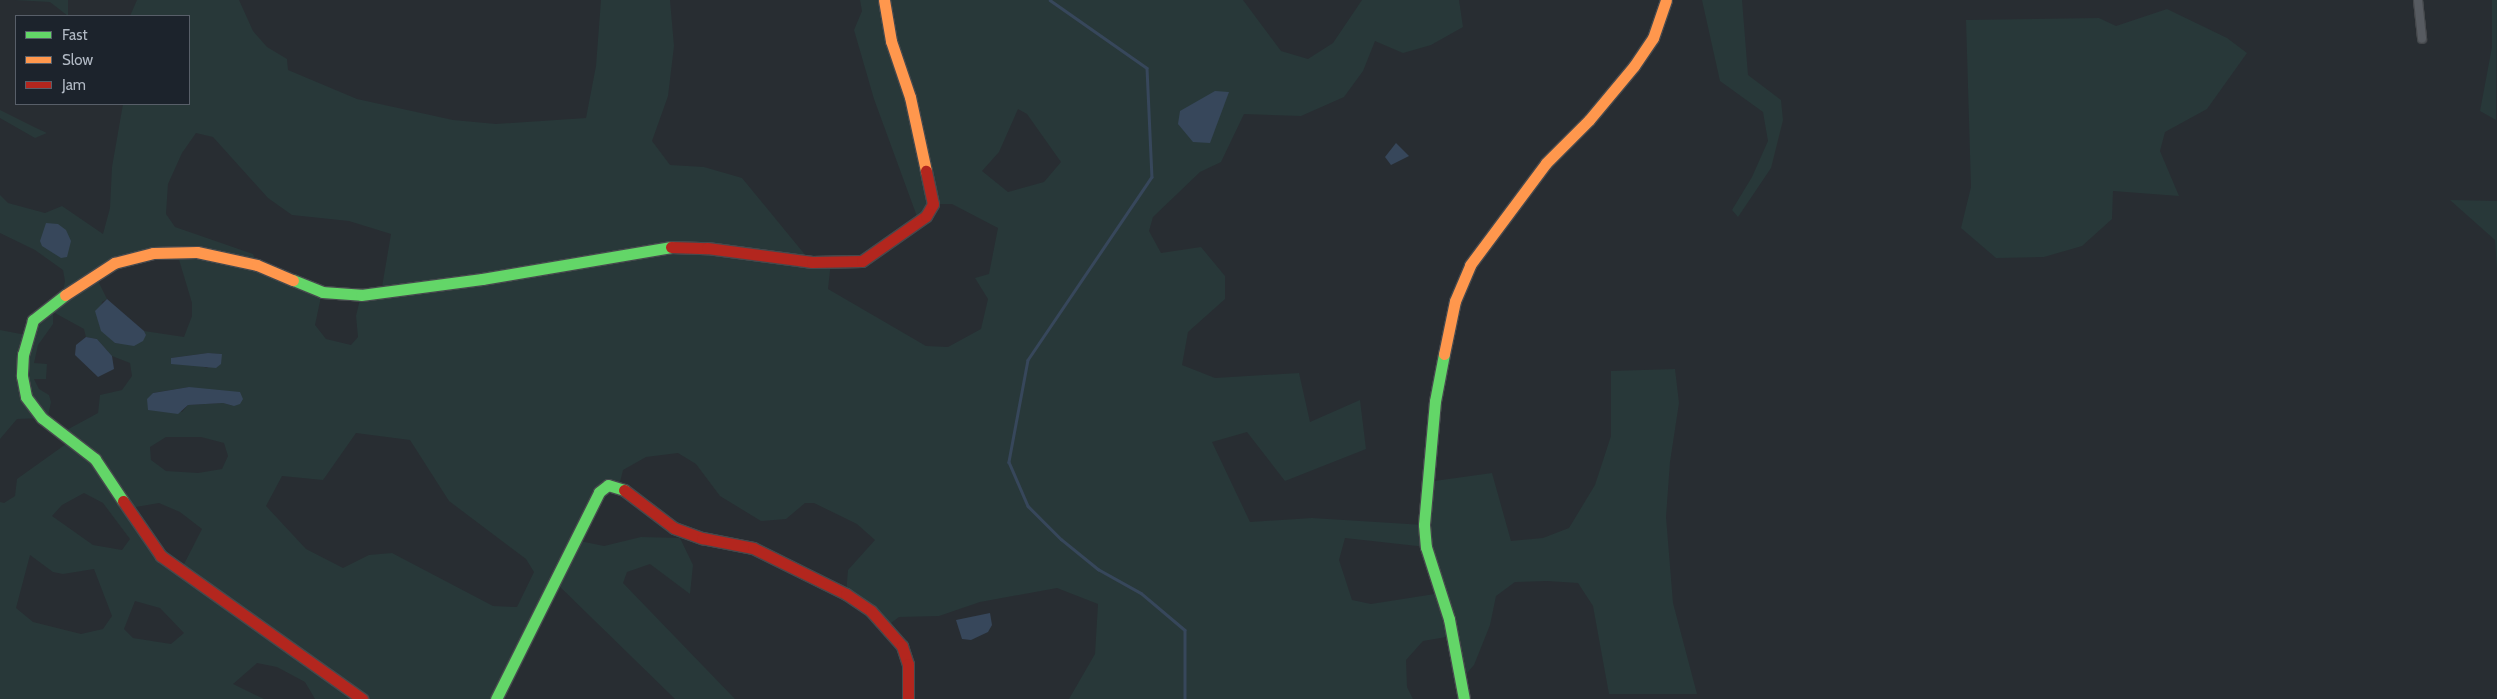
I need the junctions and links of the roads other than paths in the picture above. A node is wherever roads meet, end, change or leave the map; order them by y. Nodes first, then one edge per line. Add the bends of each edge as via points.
1 (884, 0) edge
2 (1666, 0) edge
3 (2418, 0) edge
4 (2422, 40) dead end
5 (362, 699) edge
6 (496, 699) edge
7 (908, 699) edge
8 (1464, 699) edge

1 - 5 street via 891,41 910,97 933,204 926,216 878,253 862,261 812,262 707,248 660,247 492,278 361,295 322,292 257,265 197,252 153,253 114,263 62,296 32,320 23,354 22,376 26,397 42,418 95,459 161,556
2 - 8 street via 1653,38 1634,66 1589,120 1546,163 1496,225 1470,265 1455,300 1435,401 1424,525 1426,547 1449,619
3 - 4 street
6 - 7 street via 599,492 608,484 618,486 674,528 702,538 753,548 858,602 887,626 902,646 908,664

